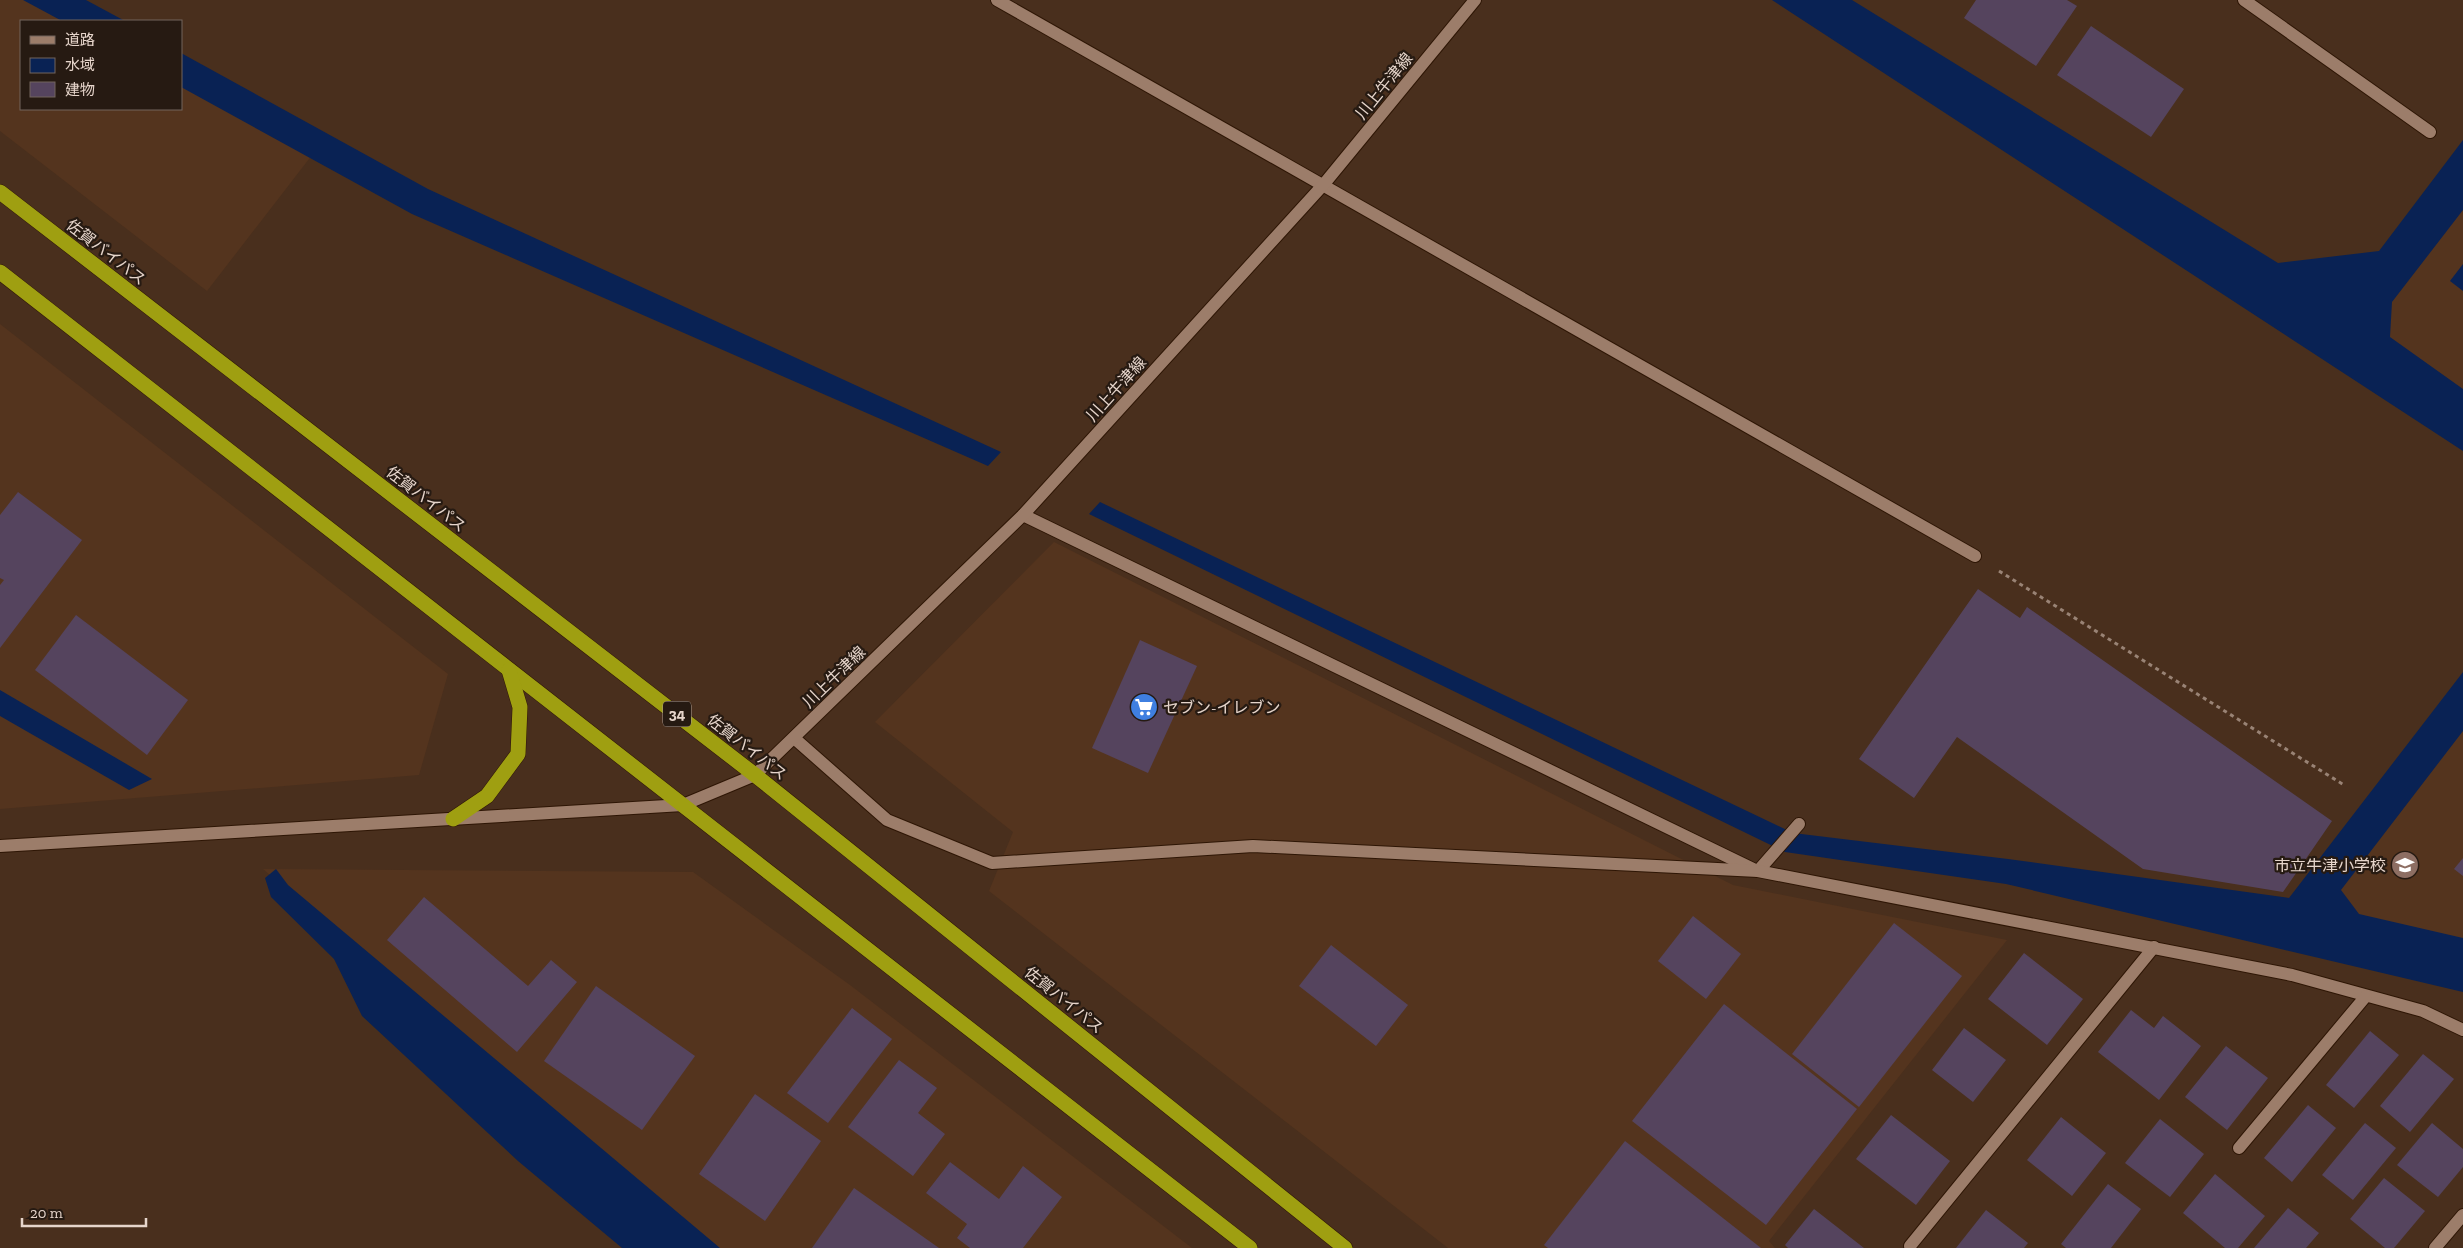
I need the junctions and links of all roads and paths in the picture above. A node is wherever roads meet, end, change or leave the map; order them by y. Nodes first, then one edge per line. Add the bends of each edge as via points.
1 (997, 0) edge
2 (1474, 0) edge
3 (2244, 0) edge
4 (2430, 132) dead end
5 (1324, 184) junction
6 (0, 192) edge
7 (0, 272) edge
8 (1023, 515) junction
9 (1975, 556) joint
10 (509, 670) junction
11 (794, 738) junction
12 (755, 775) junction
13 (2344, 785) dead end
14 (684, 805) junction
15 (453, 819) junction
16 (1799, 824) dead end
17 (0, 846) edge
18 (1758, 871) junction
19 (2154, 947) junction
20 (2366, 996) junction
21 (2463, 1030) edge
22 (2239, 1148) dead end
23 (2463, 1215) edge
24 (1910, 1246) dead end
25 (1250, 1248) edge
26 (1345, 1248) edge
27 (2434, 1248) edge

1 - 5 street
2 - 5 street, 川上牛津線
3 - 4 street
5 - 8 street, 川上牛津線
5 - 9 street
6 - 12 highway, 佐賀バイパス / 34
7 - 10 highway
8 - 11 street, 川上牛津線
8 - 18 street
9 - 13 path
10 - 14 highway
10 - 15 highway via 520,707 518,754 487,796
11 - 12 street, 川上牛津線
11 - 18 street via 886,820 992,862 1253,846
12 - 14 street
12 - 26 highway, 佐賀バイパス / 34
14 - 15 street
14 - 25 highway
15 - 17 street
16 - 18 street
18 - 19 street
19 - 20 street via 2292,975
19 - 24 street
20 - 21 street via 2423,1011
20 - 22 street
23 - 27 street

